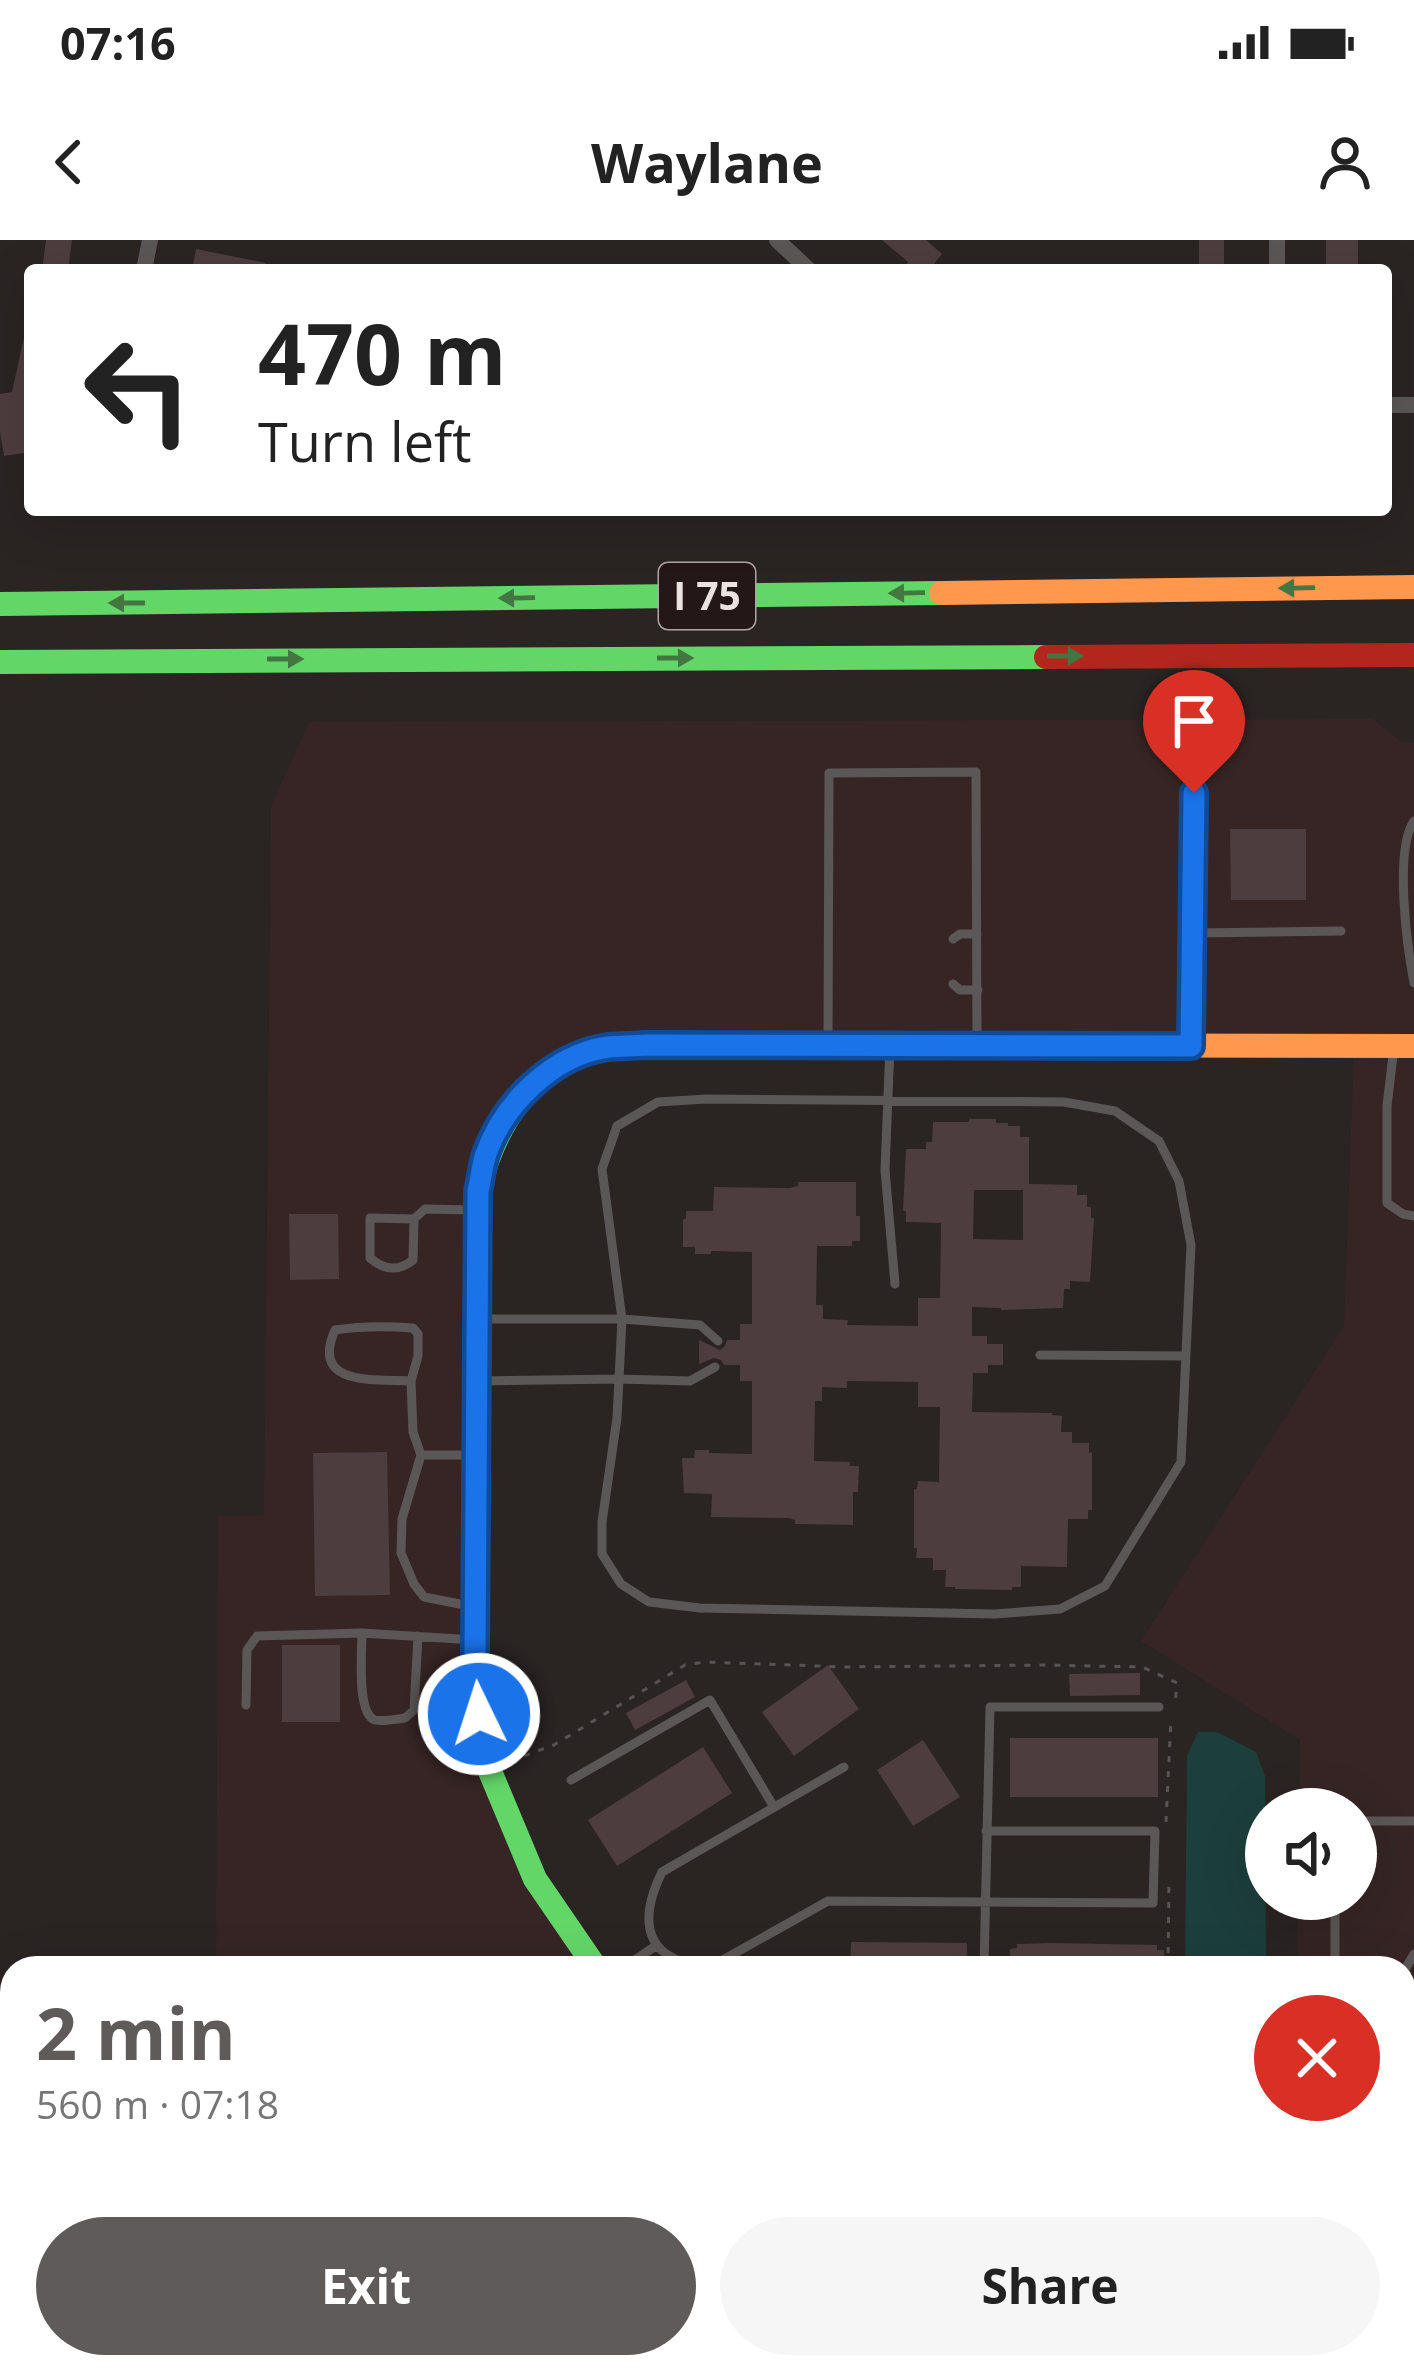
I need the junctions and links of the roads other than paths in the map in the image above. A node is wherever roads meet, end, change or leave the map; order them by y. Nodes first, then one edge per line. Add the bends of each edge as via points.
1 (777, 240) edge
2 (803, 264) edge
3 (1414, 586) edge
4 (0, 604) edge
5 (1414, 655) edge
6 (0, 662) edge
7 (1194, 793) dead end
8 (1414, 821) edge
9 (1340, 931) dead end
10 (1194, 933) junction
11 (977, 934) junction
12 (953, 939) dead end
13 (1411, 952) edge
14 (1414, 983) edge
15 (952, 984) dead end
16 (978, 990) junction
17 (828, 1046) junction
18 (890, 1046) junction
19 (977, 1046) junction
20 (1191, 1046) junction
21 (1404, 1047) edge
22 (890, 1101) junction
23 (478, 1210) junction
24 (1414, 1216) edge
25 (414, 1219) junction
26 (895, 1284) dead end
27 (477, 1319) junction
28 (622, 1319) junction
29 (718, 1341) dead end
30 (1040, 1354) dead end
31 (1186, 1356) junction
32 (716, 1367) dead end
33 (619, 1379) junction
34 (411, 1381) junction
35 (477, 1381) junction
36 (422, 1455) junction
37 (476, 1455) junction
38 (475, 1607) junction
39 (362, 1633) junction
40 (418, 1636) junction
41 (475, 1640) junction
42 (246, 1705) dead end
43 (1159, 1707) dead end
44 (844, 1767) dead end
45 (571, 1780) dead end
46 (774, 1807) junction
47 (1377, 1821) edge
48 (1414, 1821) edge
49 (986, 1831) junction
50 (984, 1902) junction
51 (1335, 1920) edge
52 (657, 1945) junction
53 (588, 1956) edge
54 (641, 1956) edge
55 (669, 1956) edge
56 (730, 1956) edge
57 (984, 1956) edge
58 (1335, 1956) edge

1 - 2 street
3 -> 4 main road, I 75
6 -> 5 main road, I 75
7 - 10 lane
8 - 13 lane via 1405,842
9 - 10 lane
10 - 20 lane
11 - 12 lane
11 - 16 lane
11 - 17 lane via 976,772 829,772
13 - 14 lane
15 - 16 lane
16 - 19 lane
17 - 18 main road
17 - 23 main road via 646,1045 573,1059 533,1085 501,1123 485,1156
18 - 19 main road
18 - 22 lane
19 - 20 main road
20 - 21 main road
21 - 24 lane via 1387,1106 1387,1203
22 - 26 lane via 885,1170
22 - 28 lane via 658,1102 617,1126 602,1169
22 - 31 lane via 1064,1102 1115,1111 1159,1142 1179,1181 1191,1245
23 - 25 lane via 425,1209
23 - 27 main road
25 - 25 lane via 370,1218 370,1258 380,1268 413,1260
27 - 28 lane
27 - 35 main road
28 - 29 lane via 700,1325
28 - 33 lane
30 - 31 lane
31 - 33 lane via 1181,1462 1106,1586 1060,1610 995,1614 700,1608 635,1593 602,1554
32 - 33 lane via 690,1381
33 - 35 lane
34 - 34 lane via 418,1356 413,1328 335,1330 330,1360 337,1372
34 - 36 lane
35 - 37 main road
36 - 37 lane
36 - 38 lane via 402,1519 401,1553 424,1597
37 - 38 main road
38 - 41 main road
39 - 40 lane
39 - 40 lane via 362,1704 374,1720 414,1710
39 - 42 lane via 257,1636 247,1650
40 - 41 lane
41 - 53 main road via 489,1769 535,1879
43 - 49 lane via 990,1707
44 - 46 lane
45 - 46 lane via 710,1700
46 - 52 lane via 662,1872 647,1921
47 - 48 lane
49 - 50 lane
49 - 50 lane via 1155,1831 1154,1903
50 - 56 lane via 828,1900
50 - 57 lane
51 - 58 lane
52 - 54 lane
52 - 55 lane

